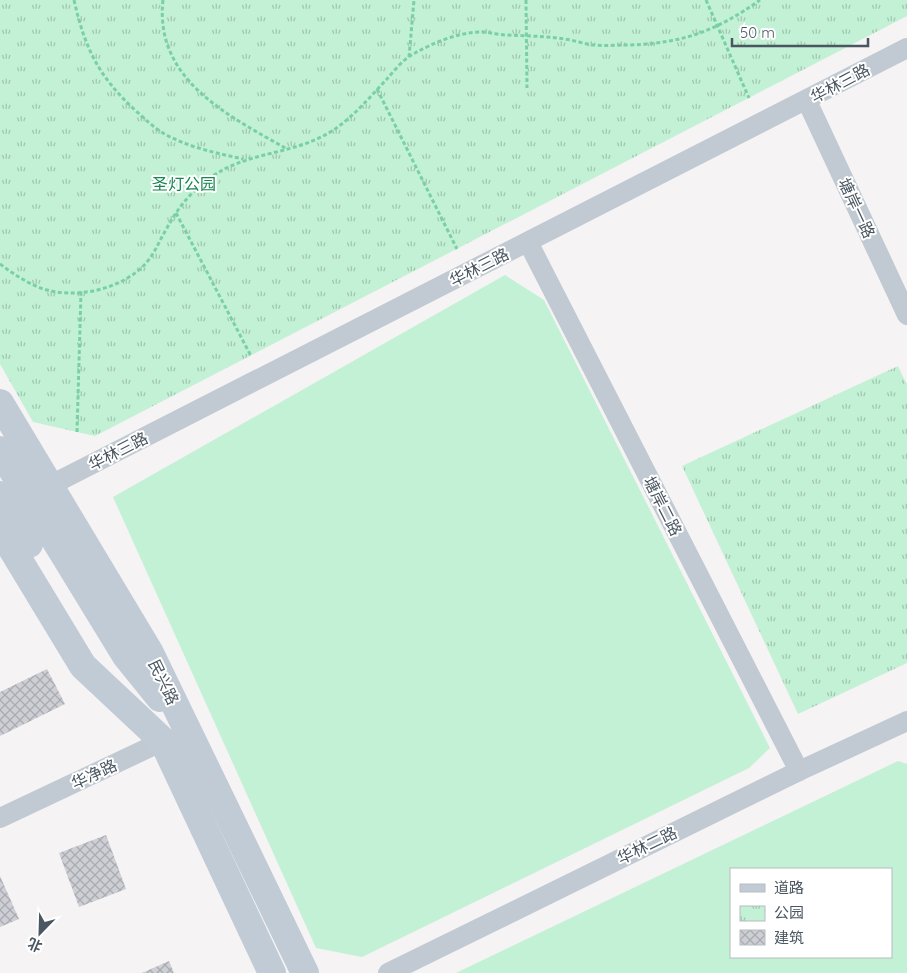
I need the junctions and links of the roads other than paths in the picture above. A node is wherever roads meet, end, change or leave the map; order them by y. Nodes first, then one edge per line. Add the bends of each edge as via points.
1 (907, 48) edge
2 (807, 101) junction
3 (528, 242) junction
4 (907, 315) edge
5 (0, 403) edge
6 (0, 450) edge
7 (51, 485) junction
8 (0, 495) edge
9 (0, 529) edge
10 (115, 661) junction
11 (907, 721) edge
12 (190, 736) junction
13 (163, 741) junction
14 (798, 771) junction
15 (0, 818) edge
16 (272, 973) edge
17 (305, 973) edge
18 (388, 973) edge

1 - 2 street, 华林三路
2 - 3 street, 华林三路
2 - 4 street, 塘岸一路
3 - 7 street, 华林三路
3 - 14 street, 塘岸二路
5 - 7 main road, 民兴路
6 - 10 main road, 民兴路
7 - 12 main road, 民兴路 via 150,653
8 - 10 main road
9 - 13 main road via 83,666
10 - 12 main road
10 - 13 main road
11 - 14 street, 华林二路
12 - 13 street, 华净路
12 - 17 main road, 民兴路
13 - 15 street, 华净路
13 - 16 main road
14 - 18 street, 华林二路

